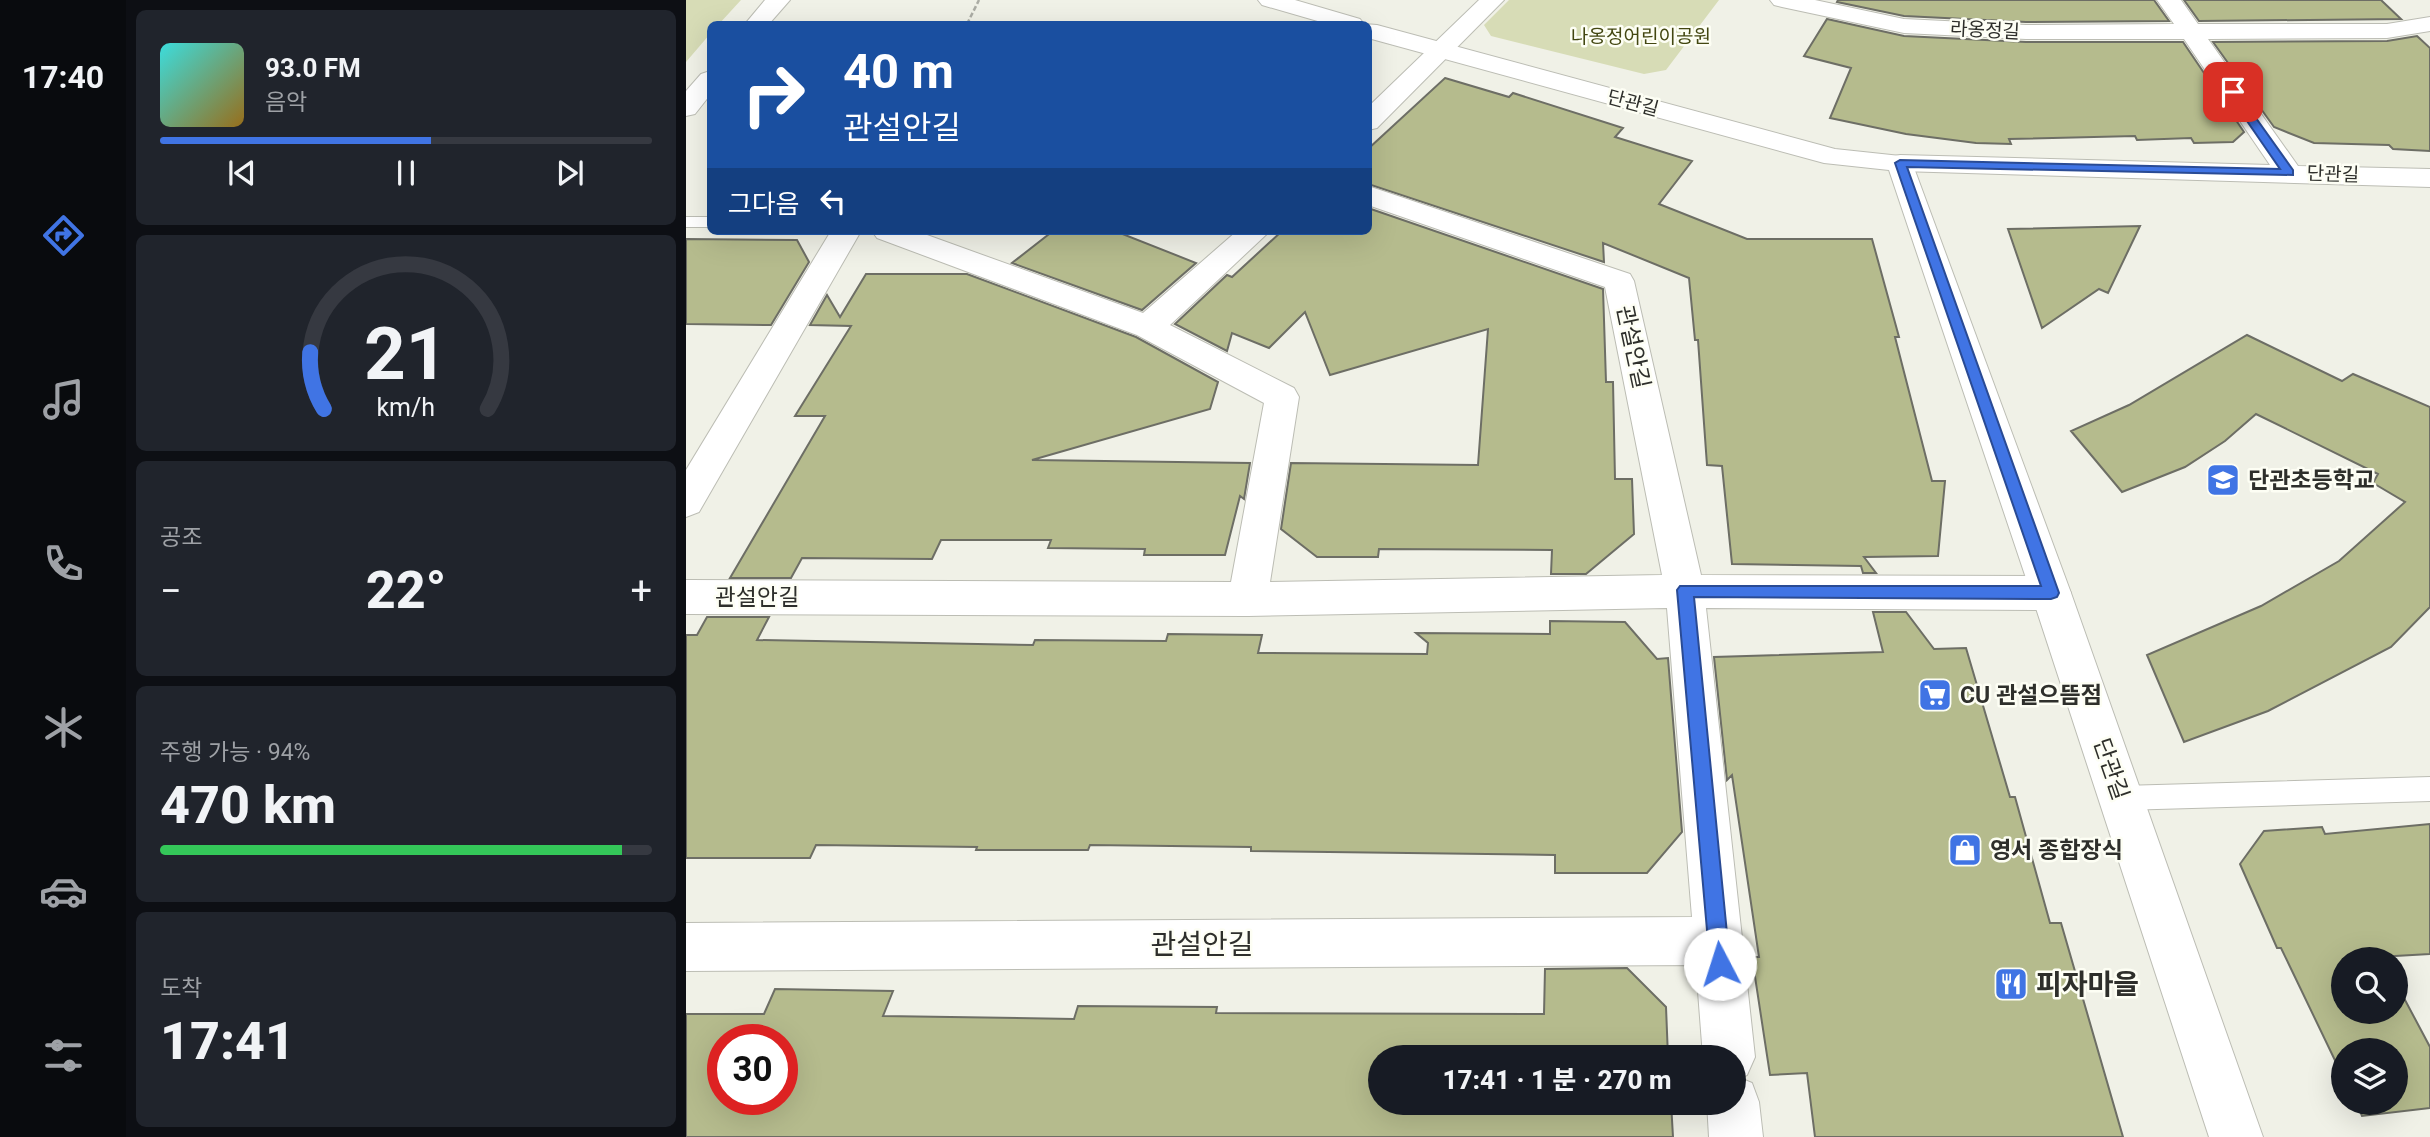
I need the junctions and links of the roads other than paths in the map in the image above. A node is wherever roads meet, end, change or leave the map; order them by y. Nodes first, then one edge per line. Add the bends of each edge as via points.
1 (778, 0) edge
2 (1270, 0) edge
3 (1492, 0) edge
4 (1782, 0) edge
5 (2169, 0) edge
6 (760, 21) edge
7 (1342, 21) edge
8 (2430, 24) edge
9 (1372, 31) edge
10 (2191, 31) junction
11 (1439, 51) junction
12 (707, 83) edge
13 (686, 108) edge
14 (1372, 118) edge
15 (1900, 163) junction
16 (2289, 173) junction
17 (2430, 178) edge
18 (1372, 196) edge
19 (686, 222) edge
20 (707, 222) edge
21 (844, 235) edge
22 (898, 235) edge
23 (1251, 235) edge
24 (1148, 327) junction
25 (686, 502) edge
26 (1685, 590) junction
27 (2051, 593) junction
28 (686, 597) edge
29 (1248, 599) junction
30 (2430, 789) edge
31 (2122, 798) junction
32 (1718, 941) junction
33 (686, 947) edge
34 (1728, 1045) edge
35 (1734, 1115) edge
36 (1736, 1137) edge
37 (2236, 1137) edge

1 - 6 street
2 - 7 street
3 - 11 street
4 - 10 street, 라옹정길 via 1904,26 2026,32
5 - 10 street
8 - 10 street, 라옹정길 via 2386,31
9 - 11 street, 단관길
10 - 16 street
11 - 14 street
11 - 15 street, 단관길 via 1834,157
12 - 13 street
15 - 16 street, 단관길
15 - 27 street, 단관길
16 - 17 street, 단관길
18 - 26 street, 관설안길 via 1619,281
19 - 20 lane
21 - 25 street
22 - 24 street
23 - 24 street
24 - 29 street via 1282,397
26 - 27 street, 관설안길
26 - 29 street, 관설안길
26 - 32 street, 관설안길
27 - 31 street, 단관길
28 - 29 street, 관설안길
30 - 31 lane
31 - 37 street, 단관길
32 - 33 street, 관설안길
32 - 34 street, 관설안길
35 - 36 street

